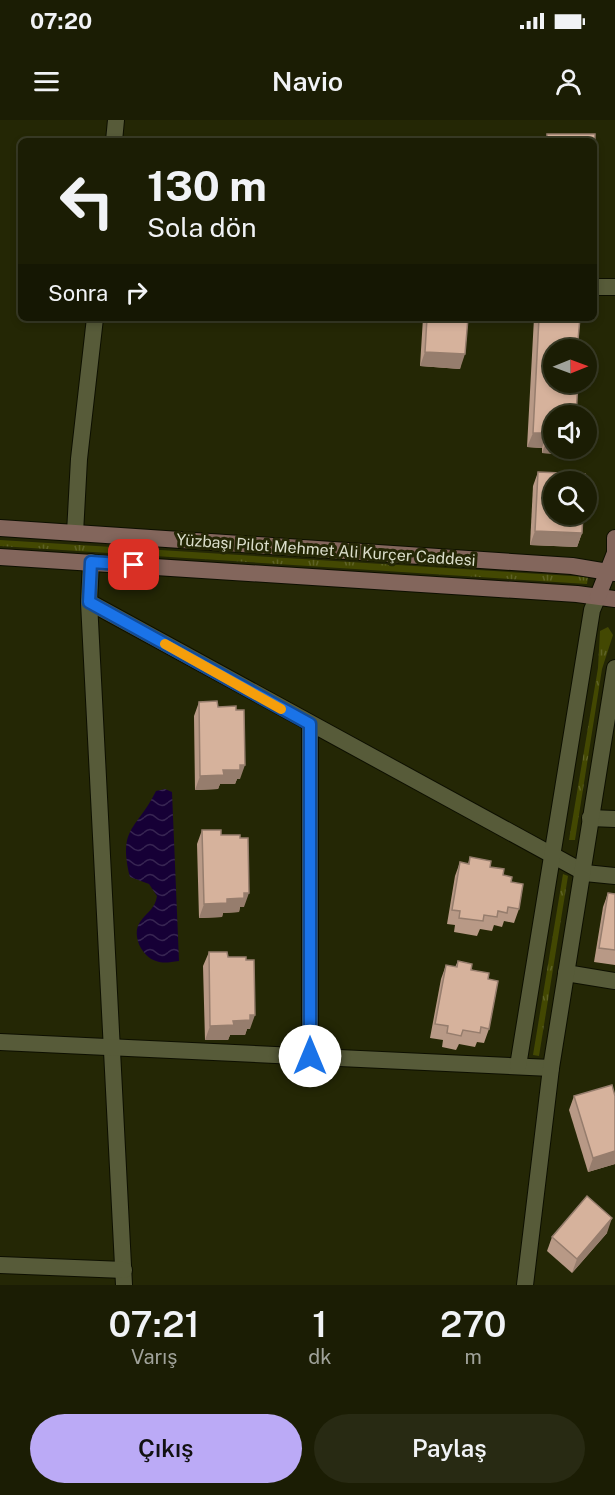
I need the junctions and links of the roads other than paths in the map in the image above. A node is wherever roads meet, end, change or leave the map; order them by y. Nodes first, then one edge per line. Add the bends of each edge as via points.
1 (116, 120) edge
2 (114, 138) edge
3 (597, 287) edge
4 (615, 287) edge
5 (95, 321) edge
6 (0, 528) edge
7 (75, 533) junction
8 (615, 538) edge
9 (0, 557) edge
10 (91, 562) junction
11 (611, 572) edge
12 (598, 596) junction
13 (615, 599) edge
14 (89, 602) junction
15 (615, 668) edge
16 (310, 724) junction
17 (590, 818) junction
18 (615, 819) edge
19 (553, 855) junction
20 (581, 871) junction
21 (615, 876) edge
22 (566, 973) junction
23 (615, 981) edge
24 (0, 1042) edge
25 (112, 1048) junction
26 (310, 1056) junction
27 (518, 1066) junction
28 (551, 1068) junction
29 (0, 1265) edge
30 (124, 1278) edge
31 (525, 1285) edge

1 - 2 street
3 - 4 street
5 - 7 street
6 - 7 main road, Yüzbaşı Pilot Mehmet Ali Kurçer Caddesi
7 - 11 main road, Yüzbaşı Pilot Mehmet Ali Kurçer Caddesi via 572,566
8 - 11 main road
9 - 10 main road, Yüzbaşı Pilot Mehmet Ali Kurçer Caddesi
10 - 12 main road, Yüzbaşı Pilot Mehmet Ali Kurçer Caddesi
10 - 14 street
11 - 12 main road
12 - 13 main road, Yüzbaşı Pilot Mehmet Ali Kurçer Caddesi
12 - 19 street via 592,610
14 - 16 street
14 - 25 street
15 - 17 street
16 - 19 street
16 - 26 street
17 - 18 street
17 - 20 street
19 - 20 street
19 - 27 street
20 - 21 street
20 - 22 street
22 - 23 street
22 - 28 street
24 - 25 street
25 - 26 street
25 - 30 street
26 - 27 street
27 - 28 street
28 - 31 street
29 - 30 street

